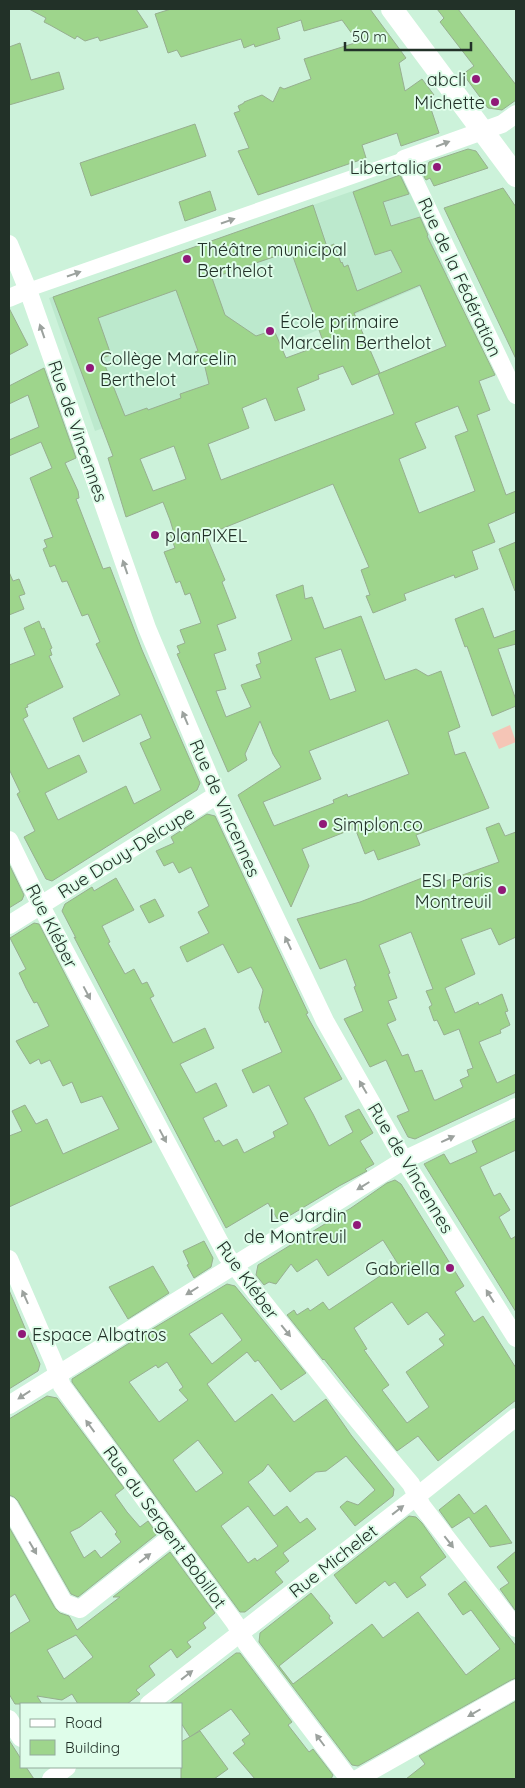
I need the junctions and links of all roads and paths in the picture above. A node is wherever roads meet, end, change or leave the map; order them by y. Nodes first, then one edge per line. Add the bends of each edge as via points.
1 (392, 9) edge
2 (516, 114) edge
3 (482, 131) junction
4 (404, 159) junction
5 (516, 176) edge
6 (9, 244) edge
7 (28, 290) junction
8 (9, 298) edge
9 (516, 395) edge
10 (217, 795) junction
11 (9, 840) edge
12 (41, 906) junction
13 (9, 925) edge
14 (516, 1107) edge
15 (404, 1160) junction
16 (9, 1259) edge
17 (234, 1266) junction
18 (516, 1338) edge
19 (57, 1374) junction
20 (9, 1405) edge
21 (516, 1417) edge
22 (416, 1496) junction
23 (9, 1506) edge
24 (171, 1537) junction
25 (516, 1628) edge
26 (240, 1633) junction
27 (516, 1689) edge
28 (149, 1703) edge
29 (9, 1719) edge
30 (20, 1736) edge
31 (42, 1768) edge
32 (66, 1768) edge
33 (50, 1779) edge
34 (349, 1779) edge
35 (358, 1779) edge

1 - 3 street
2 - 3 street via 502,124
4 -> 3 street
3 - 5 street
7 -> 4 street
4 - 9 street, Rue de la Fédération
6 - 7 street, Rue de Vincennes
7 - 8 street
10 -> 7 street, Rue de Vincennes via 147,628
10 - 12 street, Rue Douy-Delcupe
15 -> 10 street, Rue de Vincennes via 324,1021
11 - 12 street, Rue Kléber
12 - 13 street, Rue Douy-Delcupe
12 -> 17 street, Rue Kléber
15 -> 14 street
15 -> 17 street
18 -> 15 street, Rue de Vincennes
19 -> 16 street, Rue du Sergent Bobillot
17 -> 19 street
17 -> 22 street, Rue Kléber via 411,1484
19 -> 20 street
24 -> 19 street, Rue du Sergent Bobillot via 62,1386
21 - 22 street, Rue Michelet
22 -> 25 street, Rue Kléber
26 -> 22 street, Rue Michelet
23 -> 24 street via 64,1603 80,1610
24 - 26 street, Rue du Sergent Bobillot
28 -> 26 street, Rue Michelet
34 -> 26 street, Rue du Sergent Bobillot
27 -> 35 street
29 - 30 street
31 - 33 street
32 - 33 street

